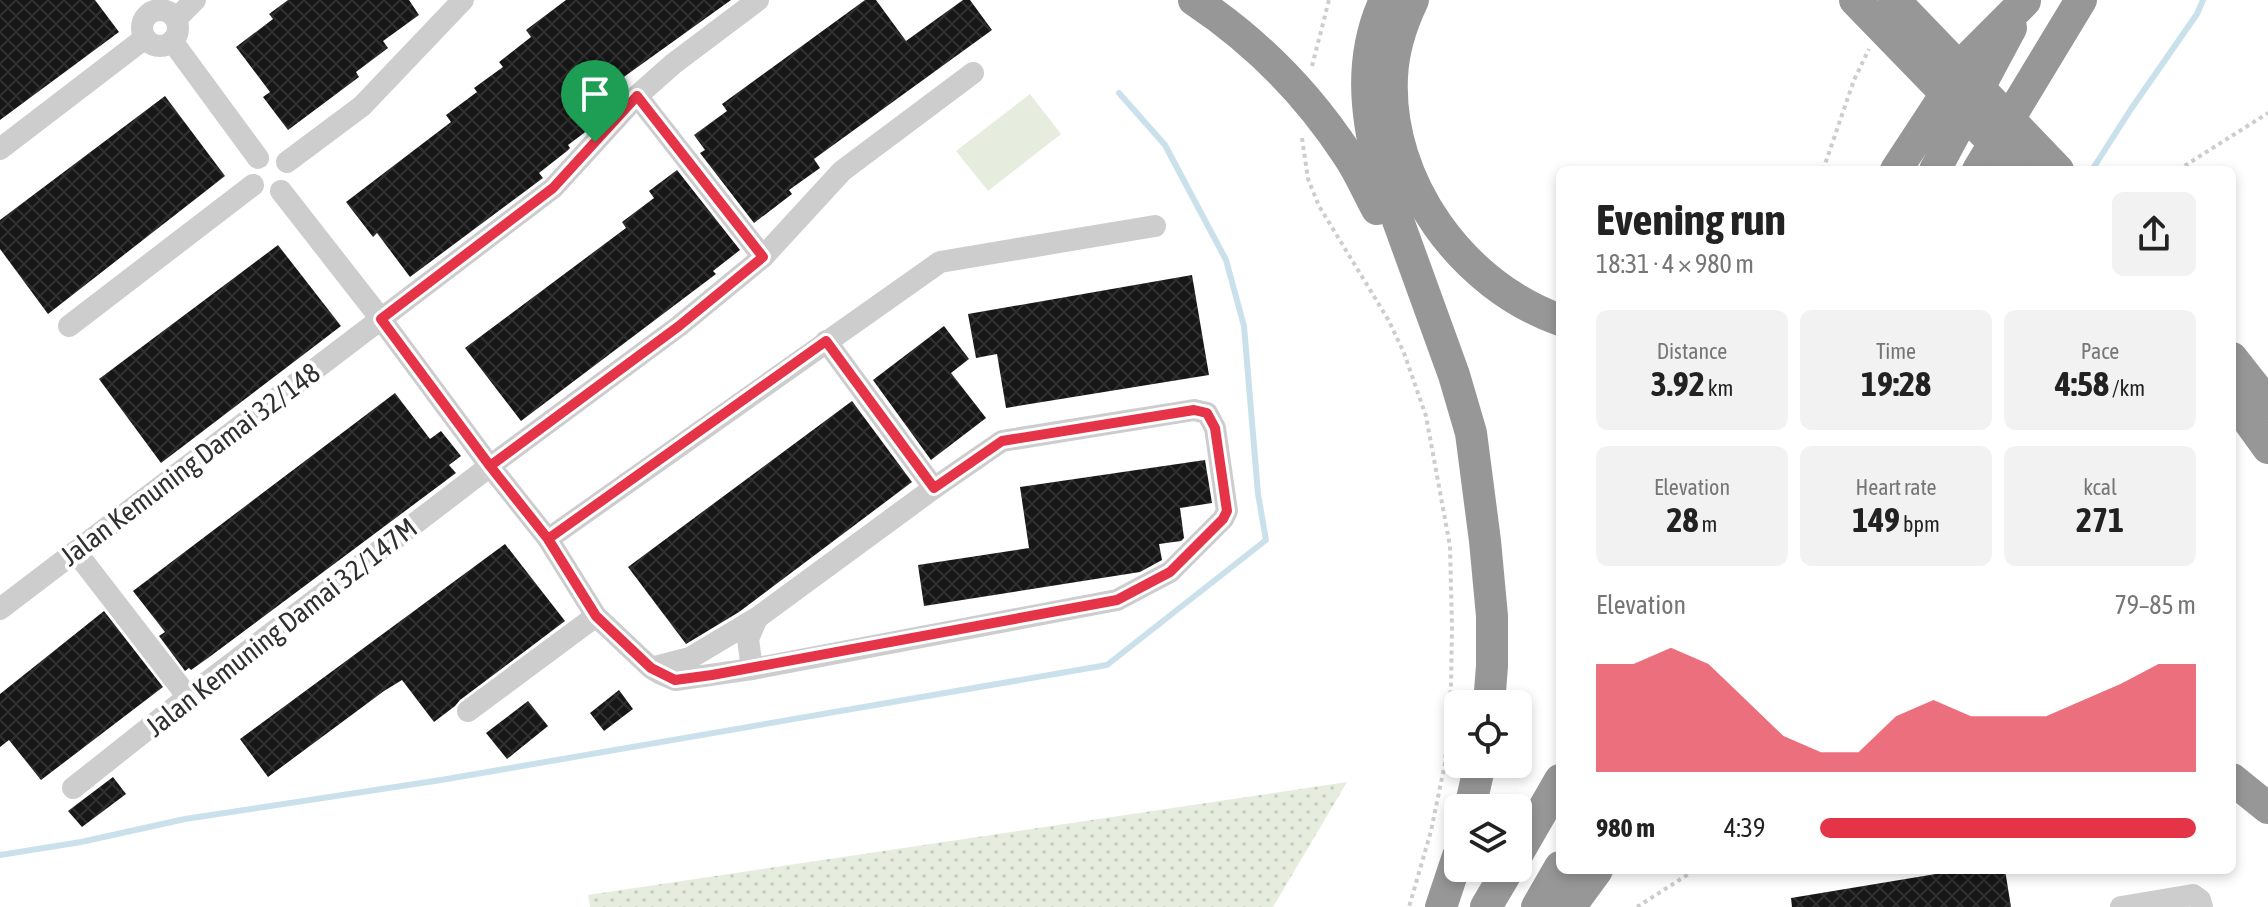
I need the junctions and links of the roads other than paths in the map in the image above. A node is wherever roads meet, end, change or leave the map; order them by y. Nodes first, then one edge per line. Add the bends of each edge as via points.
1 (195, 0) edge
2 (463, 0) edge
3 (758, 0) edge
4 (1194, 0) edge
5 (1385, 0) edge
6 (1413, 0) edge
7 (1855, 0) edge
8 (1894, 0) edge
9 (2081, 0) edge
10 (2025, 1) edge
11 (145, 6) edge
12 (174, 30) junction
13 (145, 38) junction
14 (973, 73) dead end
15 (637, 96) junction
16 (0, 149) edge
17 (258, 158) junction
18 (287, 162) junction
19 (1899, 166) edge
20 (1937, 166) edge
21 (1980, 166) edge
22 (2016, 166) edge
23 (2054, 166) edge
24 (253, 185) junction
25 (281, 191) junction
26 (1155, 226) dead end
27 (763, 257) junction
28 (1421, 289) junction
29 (1556, 318) edge
30 (381, 319) junction
31 (69, 326) dead end
32 (826, 341) junction
33 (2236, 363) edge
34 (2236, 404) edge
35 (2268, 404) edge
36 (2268, 448) edge
37 (490, 466) junction
38 (934, 488) junction
39 (548, 539) junction
40 (76, 552) junction
41 (0, 609) edge
42 (596, 616) junction
43 (757, 618) junction
44 (651, 668) junction
45 (752, 669) junction
46 (1490, 690) edge
47 (188, 697) junction
48 (468, 711) dead end
49 (2236, 782) edge
50 (1556, 787) edge
51 (73, 788) dead end
52 (2268, 808) edge
53 (1532, 829) edge
54 (1556, 874) edge
55 (1594, 874) edge
56 (1449, 882) edge
57 (1501, 882) edge
58 (1441, 907) edge
59 (1486, 907) edge
60 (1537, 907) edge
61 (1570, 907) edge
62 (2121, 907) edge
63 (2202, 907) edge

1 - 12 street
2 - 18 street via 362,106
3 - 15 street, Jalan Kemuning Damai 32/148
4 - 28 highway via 1253,44 1320,118 1348,155
5 - 28 highway via 1367,65 1367,104 1380,171
6 - 29 highway via 1392,73 1395,121 1409,172 1429,212 1463,257 1515,298
7 - 22 highway, bridge
8 - 23 highway, bridge
9 - 21 highway
10 - 19 highway via 1972,54
10 - 20 highway
11 - 12 street via 169,11
11 - 13 street
12 - 13 street via 169,44 154,45
12 - 17 street
13 - 16 street
14 - 27 street, Jalan Kemuning Damai 32/147M via 842,171
15 - 27 street
15 - 30 street, Jalan Kemuning Damai 32/148 via 553,188
17 - 18 street via 270,154
17 - 24 street via 251,167
18 - 25 street via 291,175
24 - 25 street via 269,195
24 - 31 street
25 - 30 street
26 - 32 street via 940,262
27 - 37 street, Jalan Kemuning Damai 32/147M
28 - 46 highway via 1471,433 1492,616
30 - 37 street
30 - 40 street, Jalan Kemuning Damai 32/148
32 - 38 street
32 - 39 street
33 - 35 highway
34 - 36 highway
37 - 39 street
37 - 47 street, Jalan Kemuning Damai 32/147M
38 - 43 street
38 - 45 street via 1002,441 1194,410 1207,413 1215,428 1227,511 1170,572 1117,600
39 - 42 street
40 - 41 street, Jalan Kemuning Damai 32/148
40 - 47 street
42 - 44 street
42 - 48 street
43 - 44 street via 690,658
43 - 45 street via 748,639
44 - 45 street via 675,680
47 - 51 street, Jalan Kemuning Damai 32/147M
49 - 52 highway
50 - 53 highway
54 - 60 highway
55 - 61 highway
56 - 58 highway
57 - 59 highway
62 - 63 street via 2193,895

